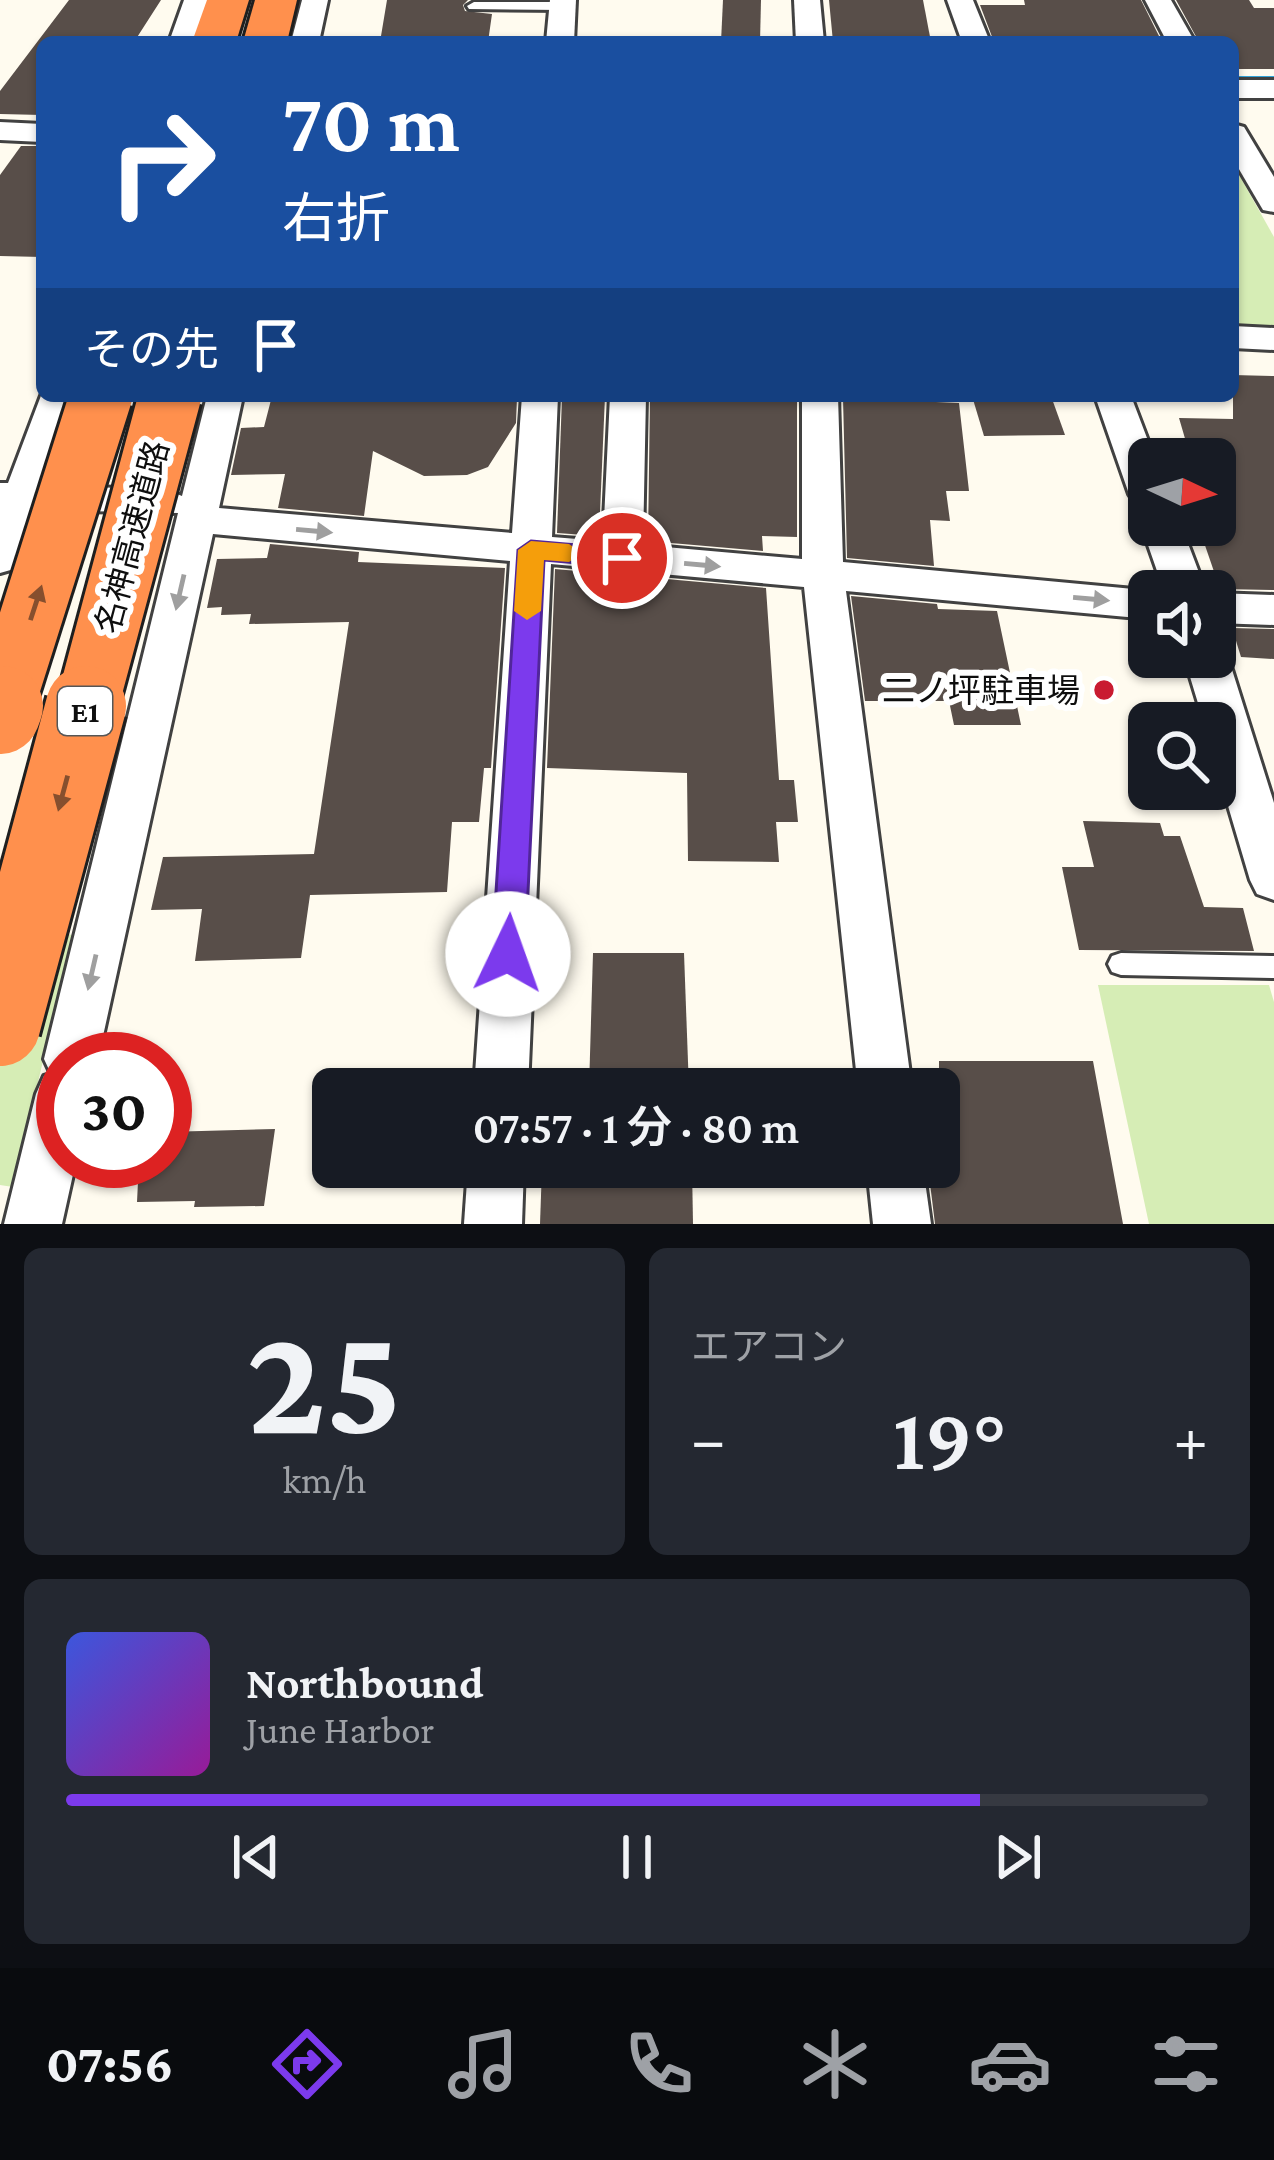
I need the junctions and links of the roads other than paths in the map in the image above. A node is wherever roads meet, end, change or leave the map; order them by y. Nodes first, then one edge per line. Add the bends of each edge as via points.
1 (197, 0) edge
2 (228, 0) edge
3 (276, 0) edge
4 (315, 0) edge
5 (807, 0) edge
6 (960, 0) edge
7 (1158, 0) edge
8 (563, 3) edge
9 (474, 6) dead end
10 (185, 36) edge
11 (216, 36) edge
12 (267, 36) edge
13 (306, 36) edge
14 (560, 36) edge
15 (810, 36) edge
16 (974, 36) edge
17 (1178, 36) edge
18 (1239, 89) edge
19 (1274, 89) edge
20 (0, 131) edge
21 (36, 133) edge
22 (1239, 143) edge
23 (1274, 203) edge
24 (1239, 338) edge
25 (1274, 338) edge
26 (55, 402) edge
27 (99, 402) edge
28 (168, 402) edge
29 (224, 402) edge
30 (540, 402) edge
31 (628, 402) edge
32 (820, 402) edge
33 (1115, 402) edge
34 (1128, 438) edge
35 (11, 496) edge
36 (199, 511) junction
37 (531, 550) junction
38 (622, 558) junction
39 (0, 559) edge
40 (823, 575) junction
41 (1128, 602) edge
42 (1236, 609) edge
43 (1274, 610) edge
44 (1215, 678) edge
45 (0, 714) edge
46 (1258, 772) edge
47 (1274, 880) edge
48 (1121, 964) dead end
49 (1274, 968) edge
50 (0, 1026) edge
51 (77, 1032) edge
52 (502, 1068) edge
53 (882, 1068) edge
54 (41, 1188) edge
55 (495, 1188) edge
56 (898, 1188) edge
57 (33, 1224) edge
58 (493, 1224) edge
59 (902, 1224) edge

1 - 10 street
2 - 11 highway
3 - 12 highway
4 - 13 street
5 - 15 street
6 - 16 street
7 - 17 street
8 - 9 lane
8 - 14 street
18 - 19 street
20 - 21 street
22 - 23 street
24 - 25 street
26 - 35 street
45 -> 27 highway, 名神高速道路 / E1, bridge
28 -> 50 highway, 名神高速道路 / E1, bridge
29 - 36 street
30 - 37 street
31 - 38 street
32 - 40 street
33 - 34 street
35 - 36 street
35 - 39 street
36 -> 37 street
36 -> 51 street
37 - 38 street
37 - 52 street
38 -> 40 street
40 -> 41 street
40 - 53 street
42 - 43 street
44 - 46 street
46 - 47 street
48 - 49 lane
54 - 57 street
55 - 58 street
56 - 59 street

